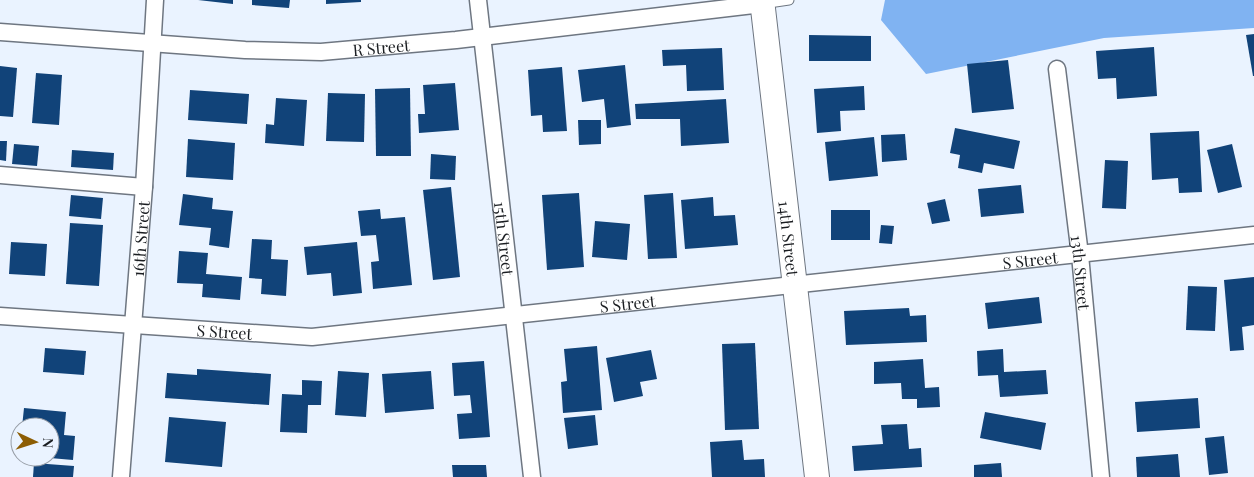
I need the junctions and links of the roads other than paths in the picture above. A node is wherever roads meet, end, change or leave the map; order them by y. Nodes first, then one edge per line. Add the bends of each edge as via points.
1 (155, 0) edge
2 (478, 0) edge
3 (790, 0) edge
4 (762, 2) edge
5 (0, 32) edge
6 (482, 37) junction
7 (152, 44) junction
8 (1056, 69) dead end
9 (0, 175) edge
10 (144, 186) junction
11 (1254, 235) edge
12 (1080, 255) junction
13 (795, 286) junction
14 (514, 315) junction
15 (0, 316) edge
16 (132, 325) junction
17 (121, 477) edge
18 (532, 477) edge
19 (817, 477) edge
20 (1101, 477) edge

1 - 7 street, 16th Street
2 - 6 street, 15th Street
3 - 4 lane
4 - 6 street, R Street
4 - 13 street, 14th Street
5 - 7 street, R Street
6 - 7 street, R Street via 304,53
6 - 14 street, 15th Street
7 - 10 street, 16th Street
8 - 12 street, 13th Street
9 - 10 street
10 - 16 street, 16th Street
11 - 12 street, S Street
12 - 13 street, S Street
12 - 20 street, 13th Street
13 - 14 street, S Street
13 - 19 street, 14th Street
14 - 16 street, S Street via 312,337
14 - 18 street, 15th Street
15 - 16 street, S Street
16 - 17 street, 16th Street

